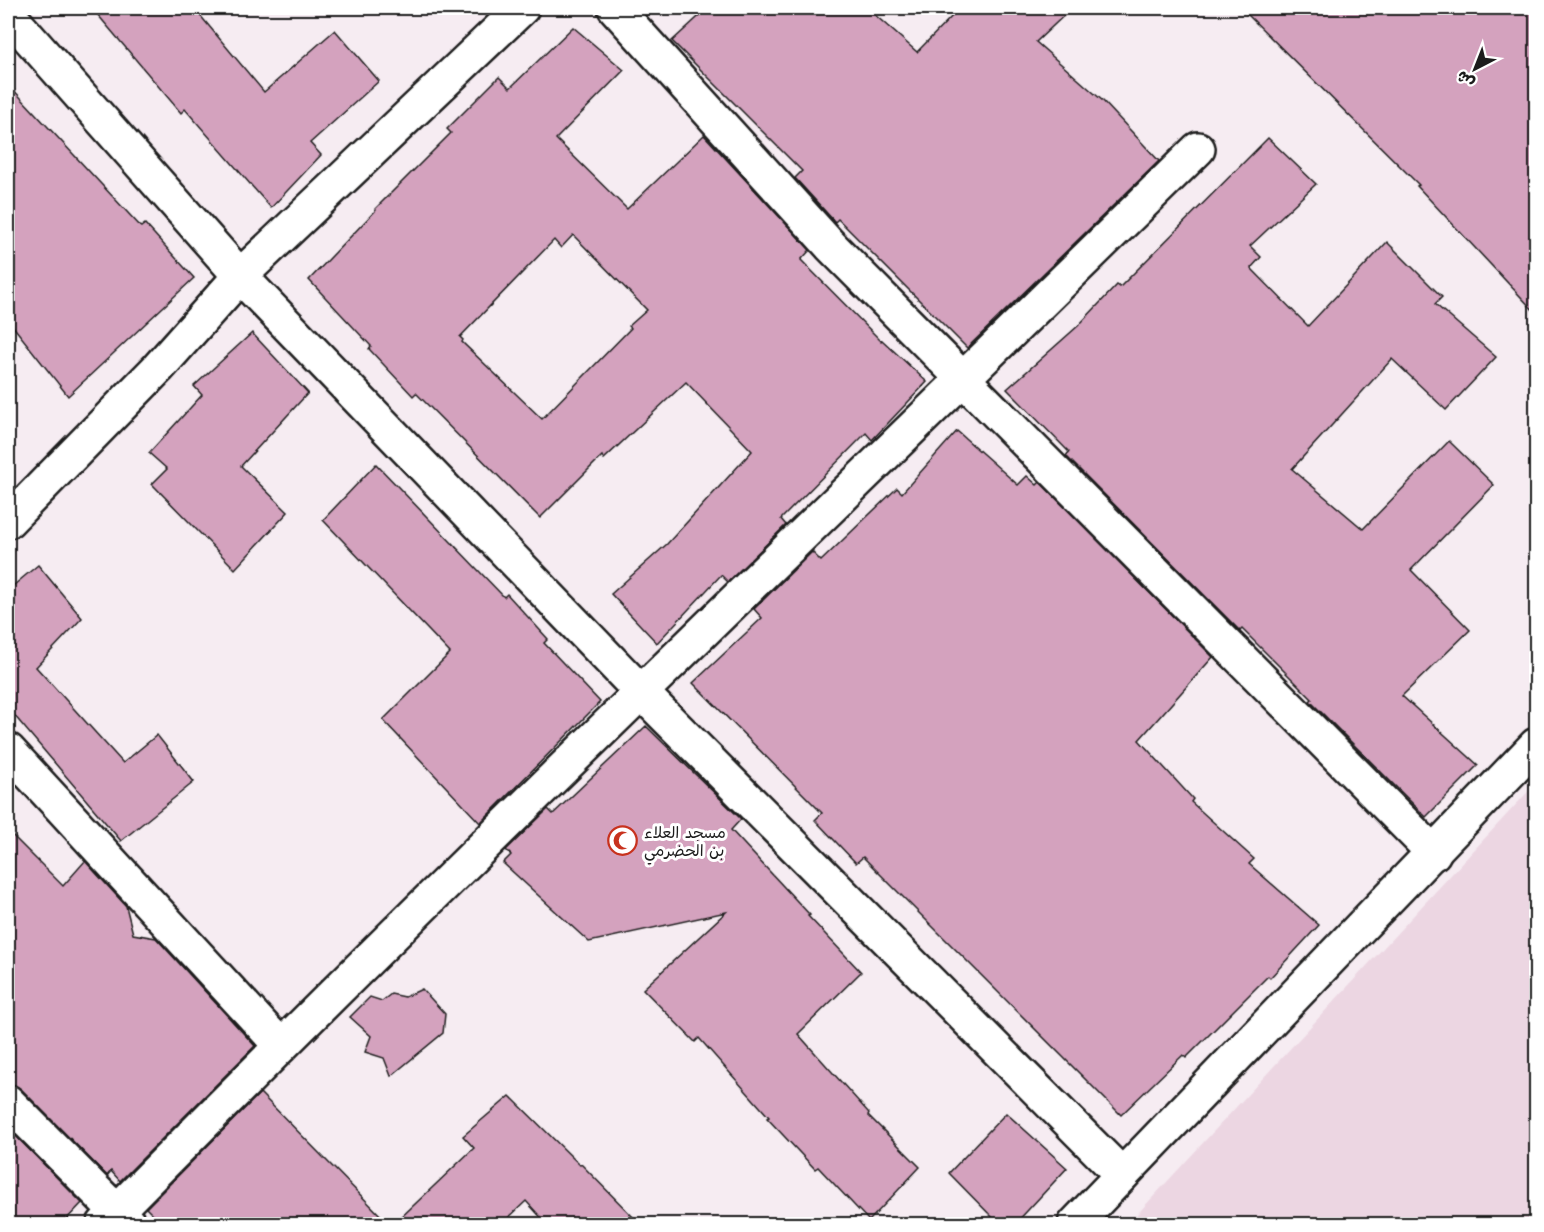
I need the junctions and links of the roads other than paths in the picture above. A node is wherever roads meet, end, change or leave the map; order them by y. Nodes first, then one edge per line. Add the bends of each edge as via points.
1 (522, 8) edge
2 (615, 8) edge
3 (8, 14) edge
4 (1198, 149) dead end
5 (240, 276) junction
6 (963, 380) junction
7 (8, 521) edge
8 (640, 691) junction
9 (1536, 745) edge
10 (8, 750) edge
11 (1434, 853) junction
12 (281, 1046) junction
13 (8, 1102) edge
14 (1122, 1175) junction
15 (117, 1220) edge
16 (1075, 1224) edge

1 - 5 street
2 - 6 street via 831,246
3 - 5 street
4 - 6 street
5 - 7 street via 158,368
5 - 8 street
6 - 8 street
6 - 11 street
8 - 12 street
8 - 14 street
9 - 11 street
10 - 12 street
11 - 14 street
12 - 15 street
13 - 15 street
14 - 16 street

